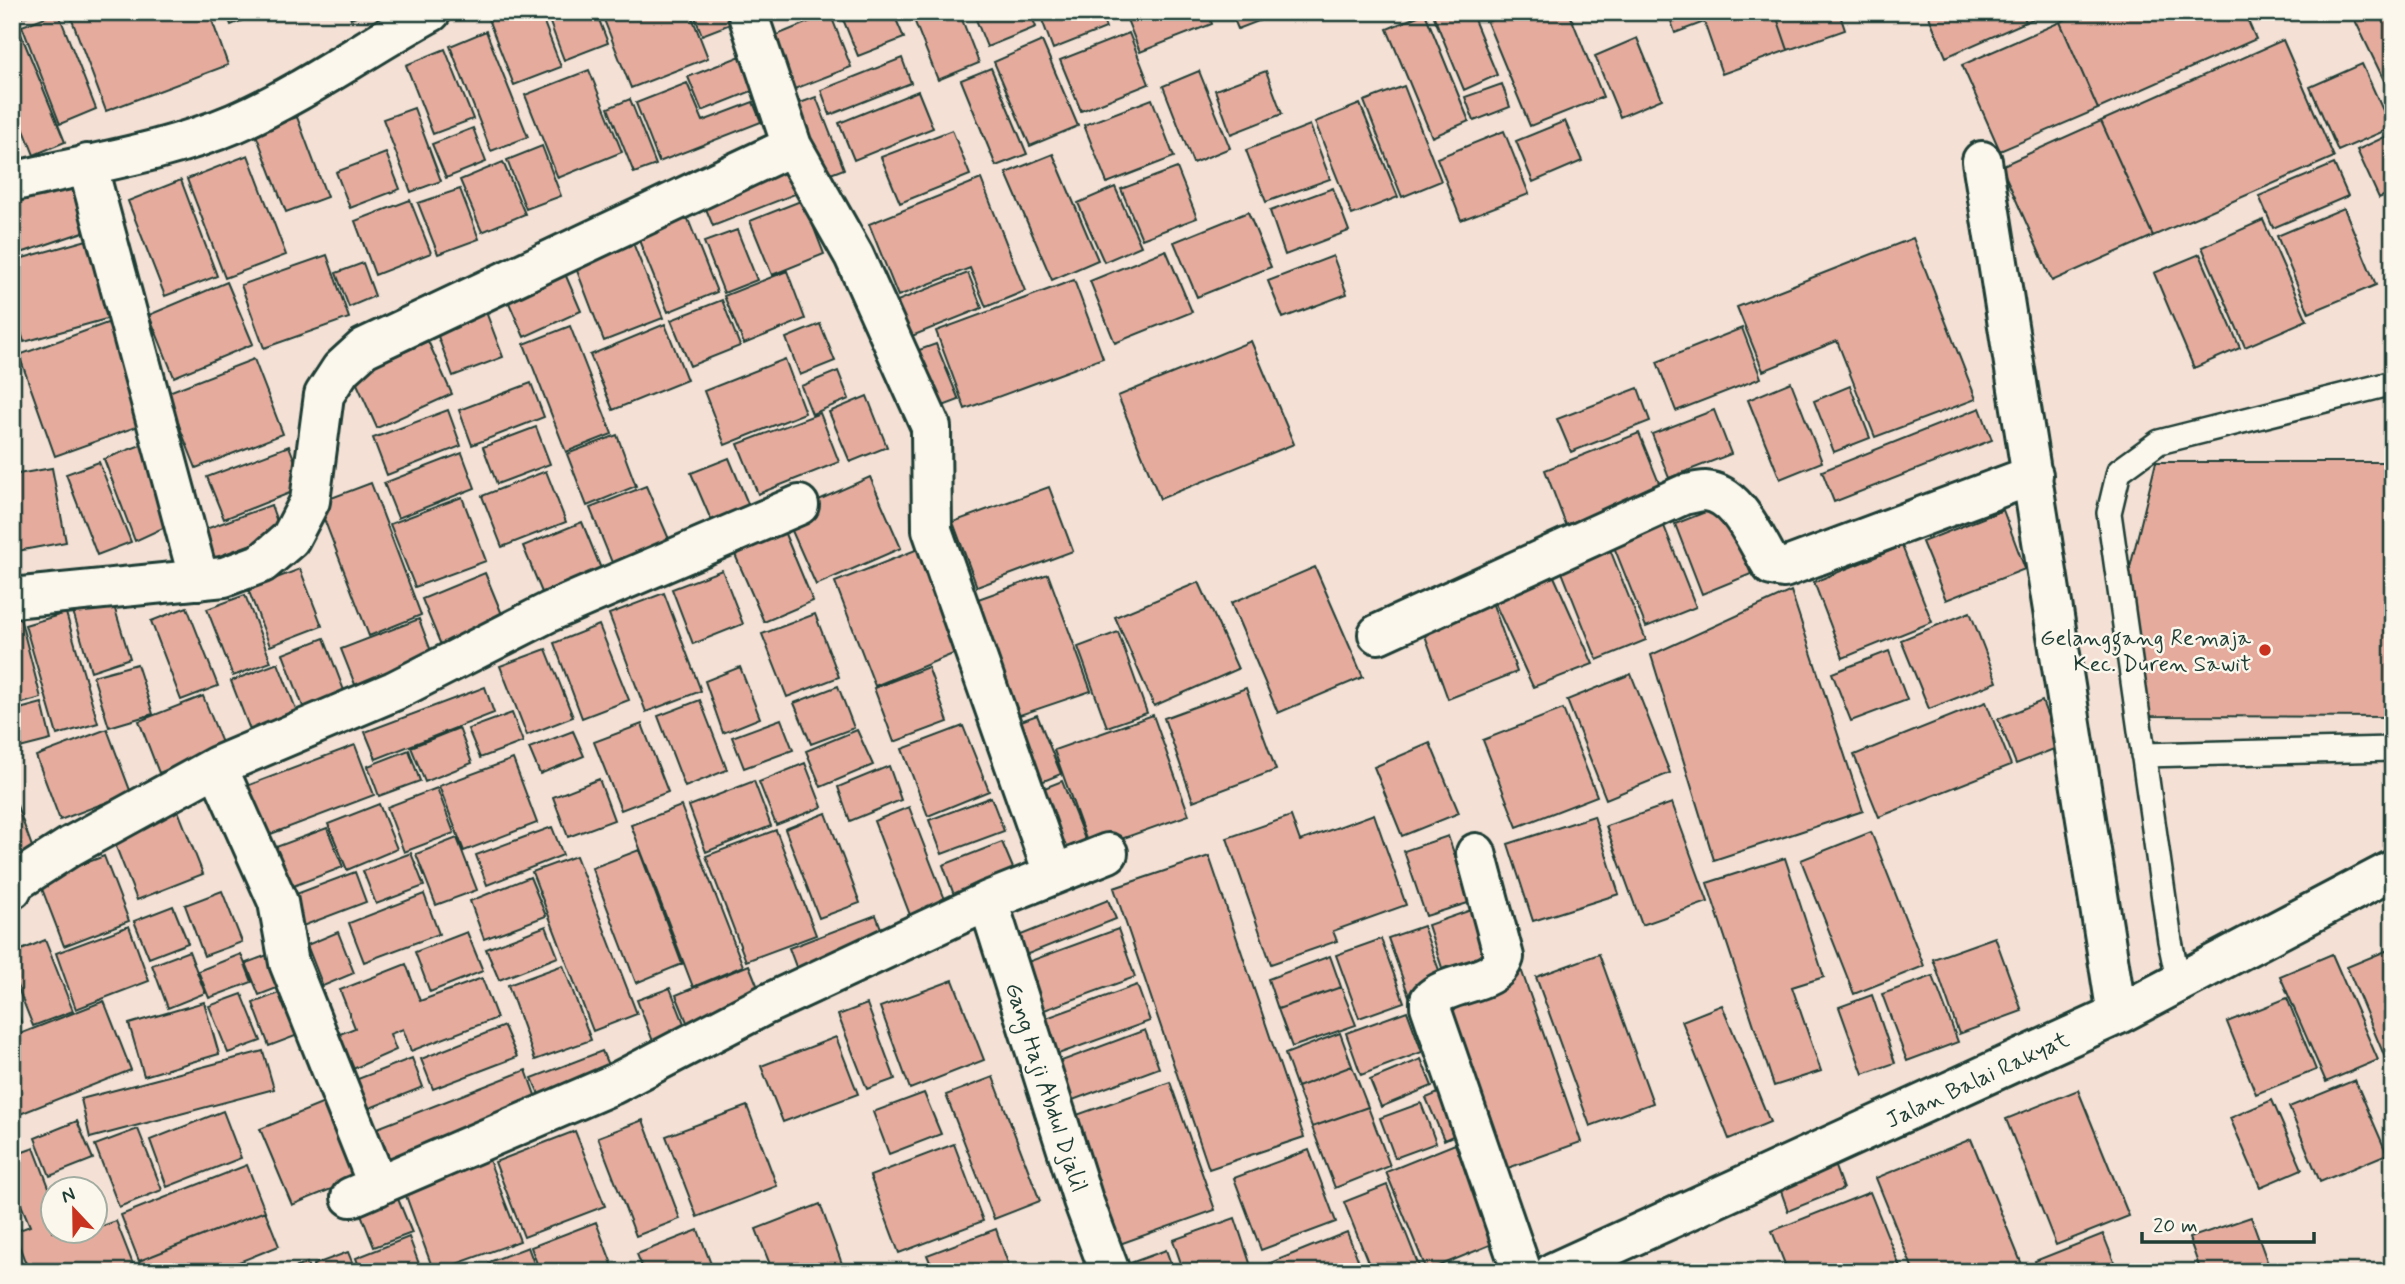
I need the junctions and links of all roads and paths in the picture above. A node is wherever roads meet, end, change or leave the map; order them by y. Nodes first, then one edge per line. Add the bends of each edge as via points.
1 (431, 12) edge
2 (747, 12) edge
3 (792, 146) junction
4 (1982, 161) dead end
5 (87, 164) junction
6 (12, 182) edge
7 (2393, 383) edge
8 (2034, 475) junction
9 (799, 505) dead end
10 (199, 580) junction
11 (12, 598) edge
12 (1378, 634) dead end
13 (2393, 750) edge
14 (2143, 755) junction
15 (217, 766) junction
16 (1108, 853) dead end
17 (1476, 853) dead end
18 (2393, 870) edge
19 (1053, 873) junction
20 (12, 888) edge
21 (988, 901) junction
22 (2179, 984) junction
23 (2117, 1015) junction
24 (1110, 1272) edge
25 (1522, 1272) edge
26 (1554, 1272) edge

1 - 5 street via 235,122 192,139
2 - 3 street
3 - 10 street via 364,348 341,369 324,395 310,501 290,538 262,563 224,577
3 - 19 street via 854,257 931,427 932,530
4 - 8 street
5 - 6 street
5 - 10 street
7 - 14 lane via 2159,442 2119,471 2109,513
8 - 12 street via 1784,568 1772,566 1726,500 1704,491 1683,495
8 - 23 street
9 - 15 street via 549,612 394,691
10 - 11 street
13 - 14 lane
14 - 22 lane
15 - 20 street via 71,846
15 - 21 street via 278,902 289,963 365,1192 614,1084 765,1005
16 - 19 street
17 - 25 street via 1504,957 1493,972 1438,993 1430,1006
18 - 22 street, Jalan Balai Rakyat
19 - 21 street
21 - 24 street, Gang Haji Abdul Djalil
22 - 23 street, Jalan Balai Rakyat
23 - 26 street, Jalan Balai Rakyat

